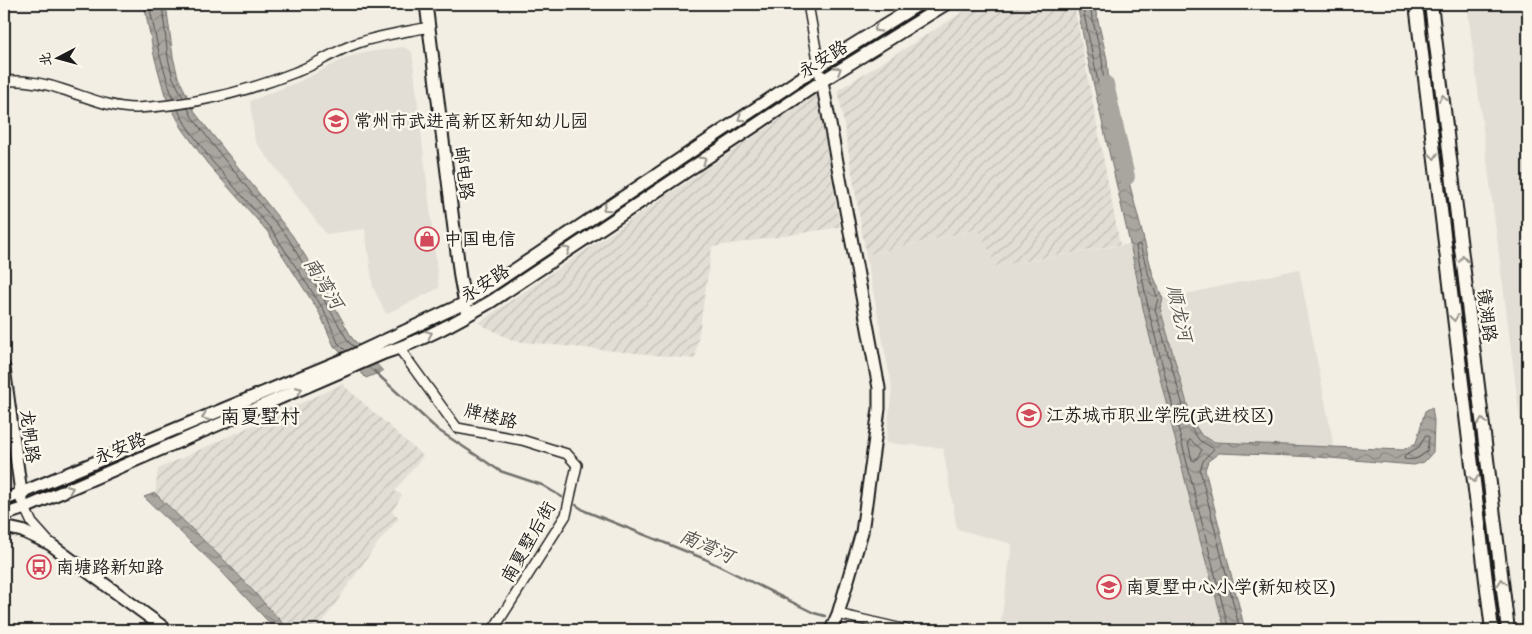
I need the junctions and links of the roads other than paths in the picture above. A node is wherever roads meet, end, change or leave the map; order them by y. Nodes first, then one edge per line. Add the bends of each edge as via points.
1 (426, 4) edge
2 (808, 4) edge
3 (919, 4) edge
4 (946, 4) edge
5 (1416, 4) edge
6 (1431, 4) edge
7 (429, 27) junction
8 (819, 66) junction
9 (4, 81) edge
10 (822, 81) junction
11 (465, 303) junction
12 (468, 316) junction
13 (399, 348) junction
14 (380, 349) junction
15 (351, 362) junction
16 (4, 368) edge
17 (577, 465) joint
18 (20, 494) junction
19 (4, 500) edge
20 (25, 508) junction
21 (4, 516) edge
22 (4, 527) edge
23 (50, 544) junction
24 (838, 614) junction
25 (167, 630) edge
26 (493, 630) edge
27 (831, 630) edge
28 (907, 630) edge
29 (1492, 630) edge
30 (1508, 630) edge

1 - 7 street, 邮电路
2 - 8 street
3 -> 8 street, 永安路
10 -> 4 street, 永安路
5 -> 29 main road, 镜湖路
30 -> 6 main road, 镜湖路
7 - 9 street via 356,43 298,72 254,87 169,105 134,108 32,82
7 - 11 street, 邮电路
8 - 10 street
8 -> 11 street, 永安路
12 -> 10 street, 永安路
10 - 24 street via 878,388 879,409 862,532
11 - 12 street, 邮电路
11 - 14 street, 永安路
13 -> 12 street, 永安路
13 - 14 street, 永安路
13 - 17 street, 牌楼路 via 457,428 522,440 567,454
14 - 15 street, 永安路
15 -> 18 street, 永安路
20 -> 15 street, 永安路
16 - 18 street, 龙帆路
17 - 26 street, 南夏墅后街 via 566,516
18 - 19 street, 永安路
18 - 20 street, 龙帆路
20 - 21 street, 永安路
20 - 23 street
22 - 23 street
23 - 25 street
24 - 27 street
24 - 28 street

